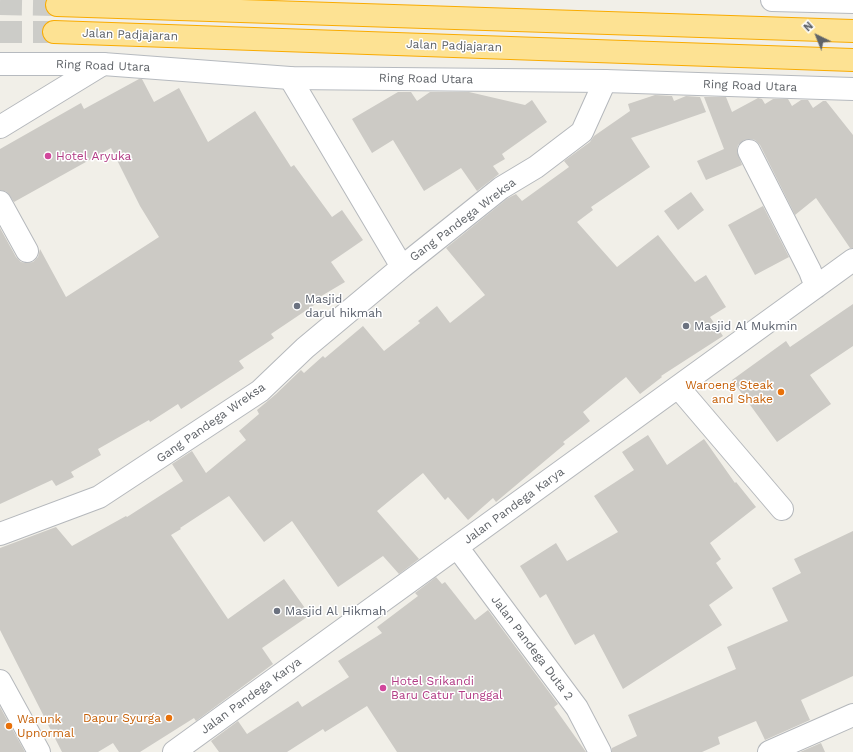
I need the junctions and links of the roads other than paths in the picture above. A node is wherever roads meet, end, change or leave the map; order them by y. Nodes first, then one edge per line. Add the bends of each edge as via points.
1 (772, 0) edge
2 (853, 2) edge
3 (57, 5) tunnel mouth
4 (853, 31) edge
5 (54, 32) tunnel mouth
6 (853, 60) edge
7 (0, 64) edge
8 (103, 64) junction
9 (290, 78) junction
10 (605, 81) junction
11 (853, 89) edge
12 (0, 127) edge
13 (748, 151) dead end
14 (0, 202) edge
15 (27, 251) dead end
16 (853, 260) edge
17 (402, 267) junction
18 (816, 287) junction
19 (678, 387) junction
20 (782, 509) dead end
21 (0, 534) edge
22 (457, 547) junction
23 (0, 681) edge
24 (853, 715) edge
25 (39, 752) edge
26 (174, 752) edge
27 (600, 752) edge
28 (769, 752) edge

1 - 2 street
3 - 4 highway
5 - 6 highway, Jalan Padjajaran
7 - 8 street, Ring Road Utara
8 - 9 street, Ring Road Utara
8 - 12 street
9 - 10 street, Ring Road Utara
9 - 17 street
10 - 11 street, Ring Road Utara
10 - 17 street, Gang Pandega Wreksa via 582,132 536,167 501,188
13 - 18 street
14 - 15 street
16 - 18 street, Jalan Pandega Karya
17 - 21 street, Gang Pandega Wreksa via 305,348 260,391 182,443 99,497
18 - 19 street, Jalan Pandega Karya
19 - 20 street
19 - 22 street, Jalan Pandega Karya
22 - 26 street, Jalan Pandega Karya
22 - 27 street, Jalan Pandega Duta 2 via 577,708
23 - 25 street
24 - 28 street

